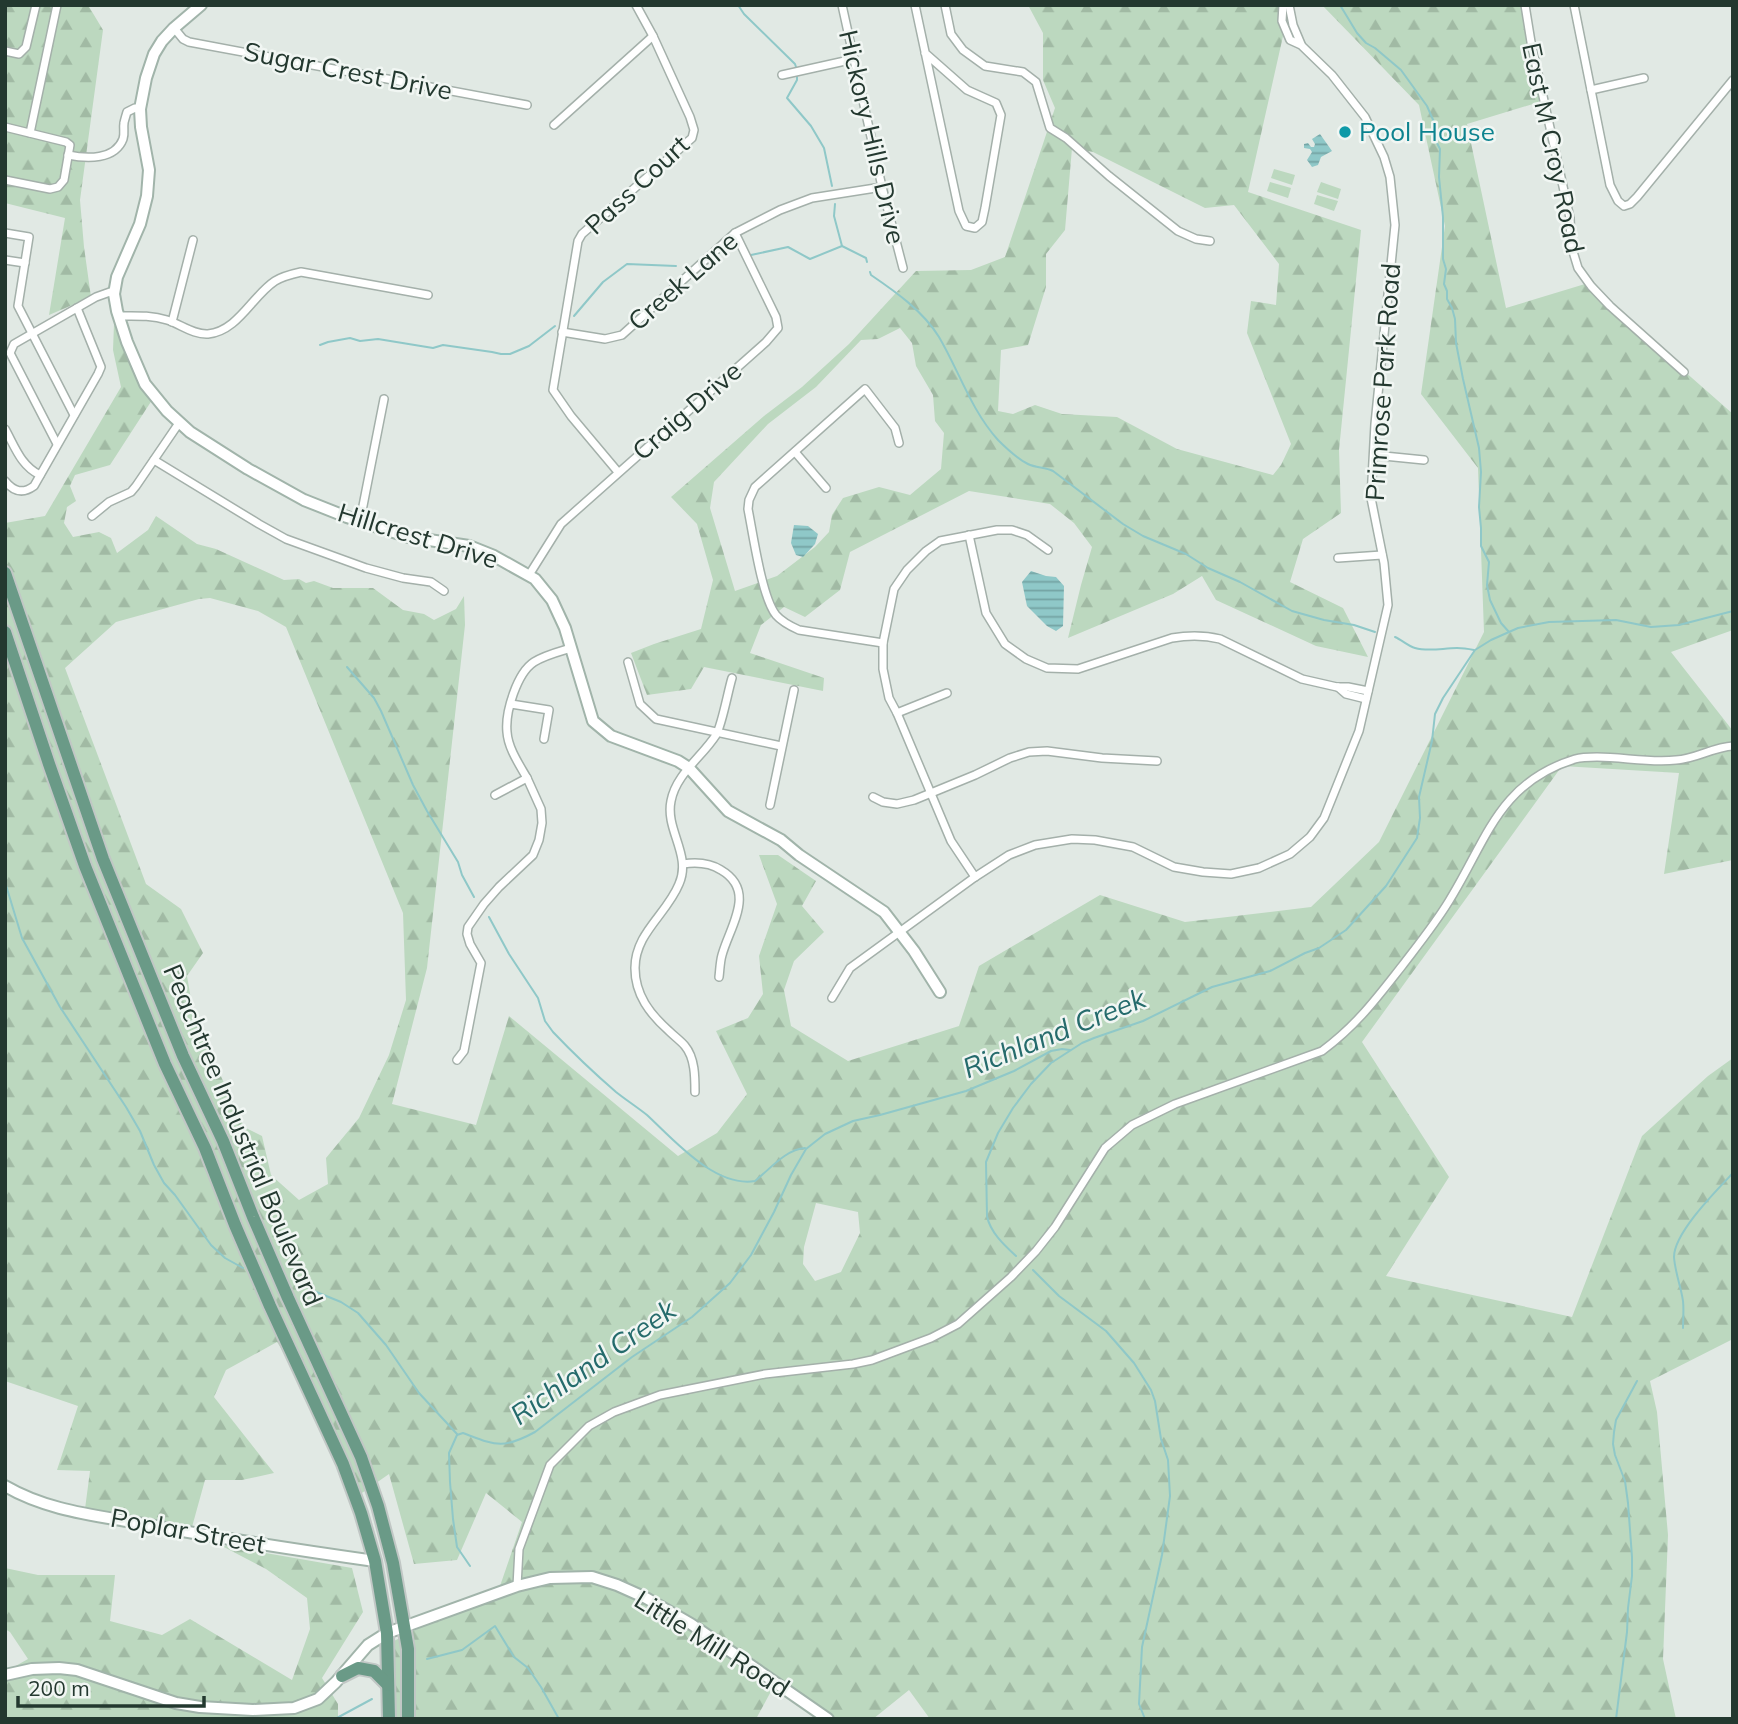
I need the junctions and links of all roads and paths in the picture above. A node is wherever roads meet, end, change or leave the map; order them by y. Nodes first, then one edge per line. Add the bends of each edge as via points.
1 (36, 5) edge
2 (57, 5) edge
3 (201, 5) edge
4 (636, 5) edge
5 (842, 5) edge
6 (915, 5) edge
7 (944, 5) edge
8 (1283, 5) edge
9 (1289, 5) edge
10 (1525, 5) edge
11 (1574, 5) edge
12 (174, 29) junction
13 (653, 36) junction
14 (1301, 45) junction
15 (5, 51) edge
16 (925, 53) junction
17 (854, 59) junction
18 (782, 75) dead end
19 (1644, 78) dead end
20 (1733, 80) edge
21 (1591, 90) junction
22 (527, 105) dead end
23 (140, 109) junction
24 (555, 125) dead end
25 (5, 127) edge
26 (30, 133) junction
27 (68, 155) junction
28 (5, 180) edge
29 (882, 187) junction
30 (5, 233) edge
31 (735, 233) junction
32 (193, 240) dead end
33 (1210, 241) dead end
34 (5, 260) edge
35 (25, 263) junction
36 (903, 268) dead end
37 (114, 294) junction
38 (428, 295) dead end
39 (77, 308) junction
40 (119, 316) junction
41 (172, 322) junction
42 (562, 332) junction
43 (32, 334) junction
44 (1684, 372) dead end
45 (384, 399) dead end
46 (74, 415) junction
47 (179, 423) junction
48 (5, 429) edge
49 (900, 443) dead end
50 (57, 444) junction
51 (795, 452) junction
52 (1374, 455) junction
53 (155, 460) junction
54 (1424, 460) dead end
55 (618, 472) junction
56 (40, 475) junction
57 (5, 481) edge
58 (826, 488) dead end
59 (92, 516) dead end
60 (360, 521) junction
61 (969, 535) junction
62 (1048, 550) dead end
63 (1382, 555) junction
64 (1338, 558) dead end
65 (5, 573) edge
66 (529, 575) junction
67 (444, 591) dead end
68 (5, 632) edge
69 (883, 643) junction
70 (570, 648) junction
71 (628, 662) dead end
72 (732, 678) dead end
73 (794, 690) dead end
74 (947, 693) dead end
75 (1367, 695) junction
76 (512, 704) junction
77 (897, 713) junction
78 (718, 733) junction
79 (544, 739) dead end
80 (781, 746) junction
81 (1733, 746) edge
82 (1157, 761) dead end
83 (689, 768) junction
84 (527, 778) junction
85 (931, 792) junction
86 (495, 796) dead end
87 (873, 797) dead end
88 (770, 805) dead end
89 (683, 864) junction
90 (975, 877) junction
91 (900, 933) junction
92 (719, 977) dead end
93 (940, 992) dead end
94 (832, 998) dead end
95 (457, 1060) dead end
96 (695, 1092) dead end
97 (273, 1264) junction
98 (255, 1271) junction
99 (5, 1486) edge
100 (374, 1561) junction
101 (517, 1586) junction
102 (404, 1628) junction
103 (387, 1633) junction
104 (5, 1675) edge
105 (342, 1676) junction
106 (388, 1685) junction
107 (388, 1719) edge
108 (408, 1719) edge
109 (828, 1719) edge

1 - 15 street via 26,47 19,54
2 - 26 street
3 - 12 street, Hillcrest Drive
4 - 13 street, Pass Court
5 - 17 street, Hickory Hills Drive
6 - 16 street
7 - 33 street via 951,34 963,50 985,66 1023,72 1036,82 1050,128 1178,231
8 - 14 street, Primrose Park Road via 1282,21 1290,40
9 - 14 street, Primrose Park Road
10 - 44 street, East M Croy Road via 1578,268 1610,306
11 - 21 street
12 - 22 street, Sugar Crest Drive via 189,42
12 - 23 street, Hillcrest Drive via 154,54
13 - 24 street
13 - 42 street, Pass Court via 690,117 692,138 578,241
14 - 52 street, Primrose Park Road via 1365,117 1390,177 1395,225
16 - 16 street via 959,211 966,226 975,228 982,222 1001,115 996,103 974,94
17 - 18 street
17 - 29 street, Hickory Hills Drive
19 - 21 street
20 - 21 street via 1637,197 1624,206 1611,185
23 - 27 street via 127,112 125,133 116,150 106,156
23 - 37 street, Hillcrest Drive via 149,170 147,197
25 - 26 street
26 - 27 street via 66,142
27 - 28 street via 64,180 58,187
29 - 31 street, Creek Lane via 812,198
29 - 36 street, Hickory Hills Drive
30 - 35 street via 29,237
31 - 42 street, Creek Lane via 622,335 604,340
31 - 55 street, Craig Drive via 778,328
32 - 41 street
34 - 35 street
35 - 43 street via 18,306
37 - 39 street via 96,297
37 - 40 street, Hillcrest Drive
38 - 41 street via 300,272 274,282 227,327 210,334
39 - 43 street
39 - 46 street via 101,368
40 - 41 street via 143,315
40 - 47 street, Hillcrest Drive via 145,384
42 - 55 street, Pass Court via 553,390
43 - 46 street
43 - 50 street via 14,344 10,353
45 - 60 street
46 - 50 street
47 - 53 street
47 - 60 street, Hillcrest Drive via 304,500
48 - 56 street via 23,462
49 - 51 street via 895,428 865,389
50 - 56 street
51 - 58 street
51 - 69 street via 755,487 748,500 771,608 783,622 799,630
52 - 54 street
52 - 63 street, Primrose Park Road via 1371,498
53 - 59 street via 131,492
53 - 67 street via 286,540 366,568 431,582
55 - 66 street, Craig Drive via 561,524
56 - 57 street via 27,491 18,492
60 - 66 street, Hillcrest Drive via 409,537 469,546
61 - 62 street via 1012,530
61 - 69 street via 940,541 907,570 894,589
61 - 75 street via 986,613 1005,644 1047,668 1078,669 1172,638 1205,635 1302,679
63 - 64 street
63 - 75 street, Primrose Park Road via 1388,605
65 - 97 main road, Peachtree Industrial Boulevard via 103,859
66 - 70 street, Hillcrest Drive via 552,600
68 - 98 main road, Peachtree Industrial Boulevard via 85,866
69 - 77 street via 888,698
70 - 76 street via 533,662 521,676
70 - 83 street, Hillcrest Drive via 593,721 611,736
71 - 78 street via 640,704 656,719
72 - 78 street
73 - 80 street
74 - 77 street
75 - 90 street, Primrose Park Road via 1359,731 1324,818 1290,853 1259,868 1231,874 1202,872 1174,867 1133,847 1072,839 1009,855
76 - 79 street via 549,710
76 - 84 street via 507,731 510,747
77 - 85 street
78 - 80 street
78 - 83 street
80 - 88 street
81 - 101 street via 1678,761 1579,757 1523,786 1503,807 1426,934 1366,1013 1342,1036 1322,1051 1175,1104 1132,1125 1105,1148 1036,1251 958,1324 872,1360 765,1374 660,1395 589,1426 550,1465 519,1549
82 - 85 street via 1030,752
83 - 89 street via 671,800 670,817
83 - 91 street, Hillcrest Drive via 727,811 773,835 884,912
84 - 86 street
84 - 95 street via 541,810 539,840 533,855 499,887 468,927 470,944 481,963 464,1051
85 - 87 street via 897,804
85 - 90 street via 951,841
89 - 92 street via 719,868 730,876 740,894
89 - 96 street via 680,883 639,944 635,968 641,998 651,1015 686,1047 694,1065
90 - 91 street, Primrose Park Road
91 - 93 street, Hillcrest Drive
91 - 94 street, Primrose Park Road via 850,968
97 - 98 main road
97 - 102 main road, Peachtree Industrial Boulevard via 361,1457 393,1563
98 - 100 main road, Peachtree Industrial Boulevard via 343,1464
99 - 100 street, Poplar Street via 56,1508
100 - 103 main road, Peachtree Industrial Boulevard
101 - 102 street, Little Mill Road
101 - 109 street, Little Mill Road via 550,1578 592,1577 617,1585 687,1622
102 - 103 street, Little Mill Road
102 - 108 main road, Peachtree Industrial Boulevard
103 - 105 street, Little Mill Road via 368,1645
103 - 106 main road, Peachtree Industrial Boulevard
104 - 105 street, Little Mill Road via 32,1669 77,1670 176,1703 262,1710 294,1708 318,1699
105 - 106 main road via 358,1668 374,1671
106 - 107 main road, Peachtree Industrial Boulevard

